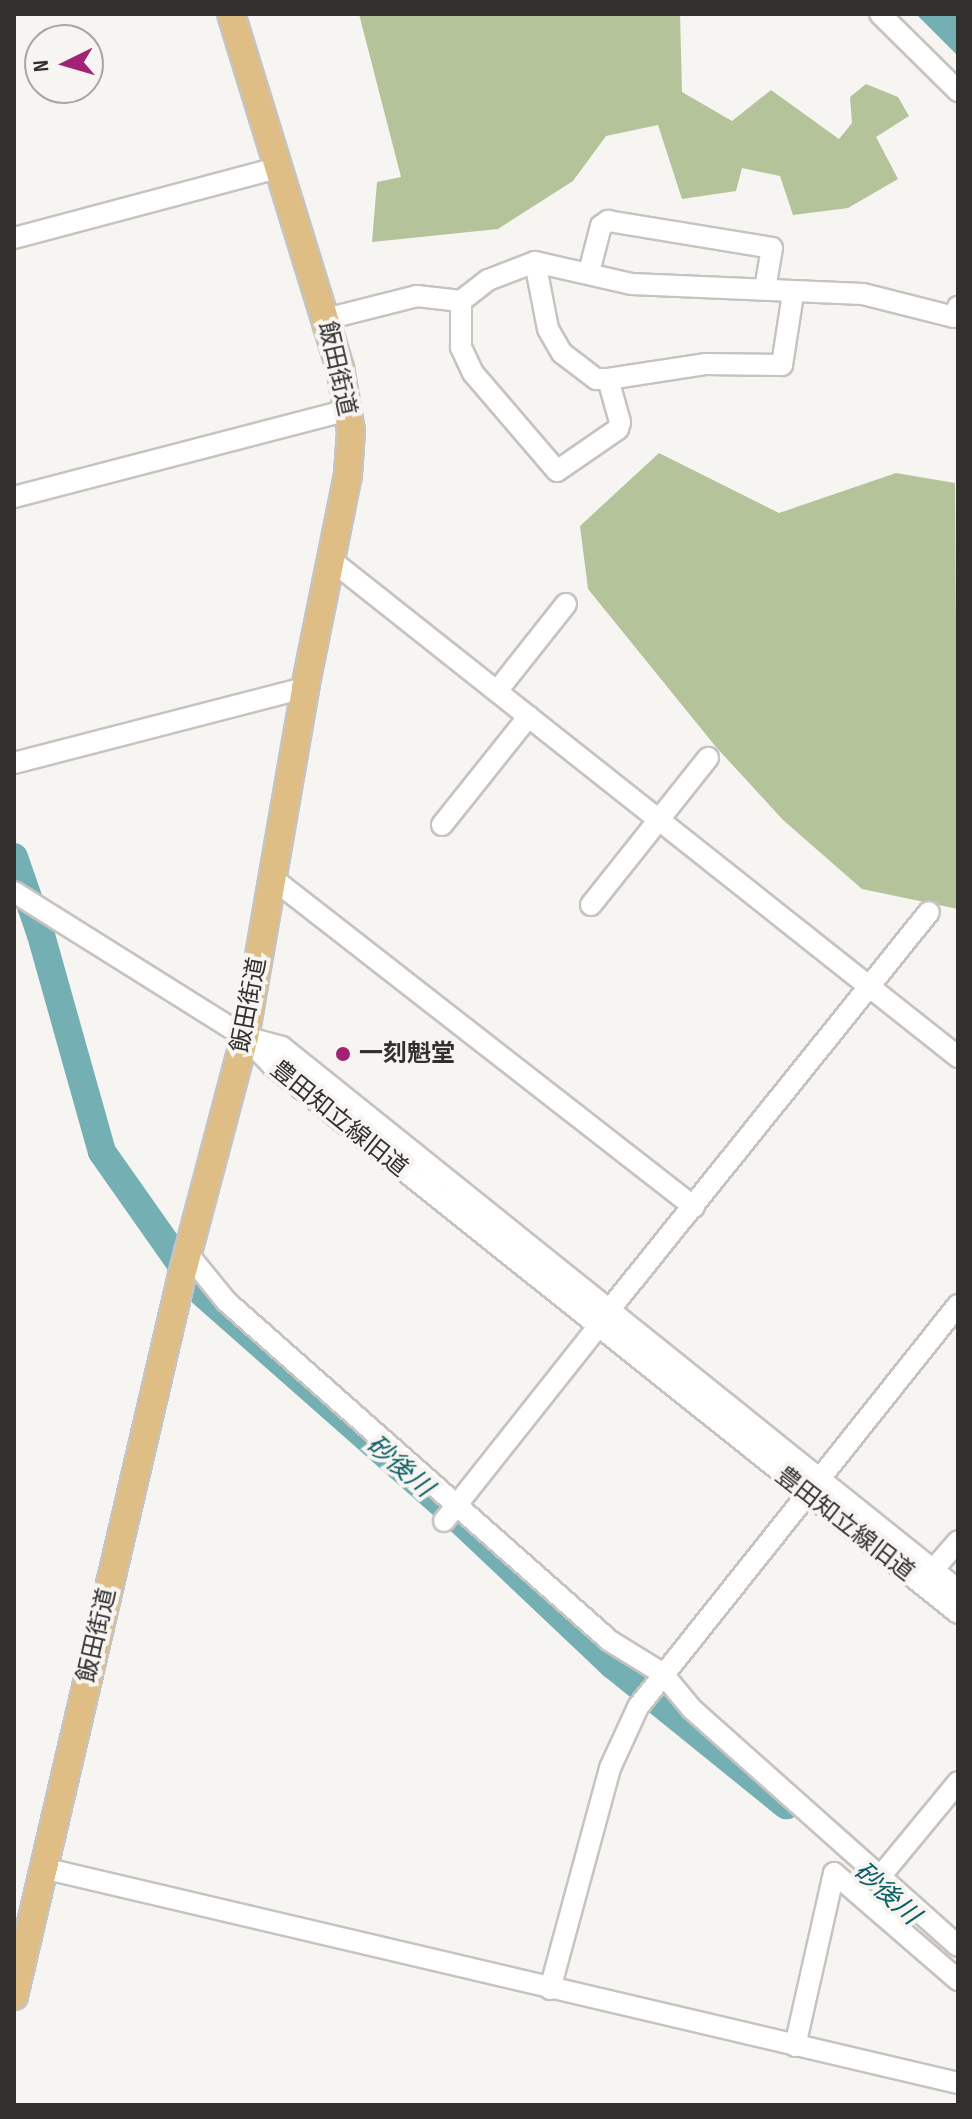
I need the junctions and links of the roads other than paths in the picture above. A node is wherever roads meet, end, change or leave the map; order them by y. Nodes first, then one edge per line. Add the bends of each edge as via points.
1 (231, 14) edge
2 (880, 14) edge
3 (958, 91) edge
4 (277, 168) junction
5 (14, 238) edge
6 (535, 262) junction
7 (589, 272) junction
8 (765, 289) junction
9 (793, 294) junction
10 (461, 301) junction
11 (958, 307) edge
12 (326, 319) junction
13 (608, 379) junction
14 (349, 410) junction
15 (14, 497) edge
16 (331, 560) junction
17 (566, 604) dead end
18 (305, 688) junction
19 (497, 691) junction
20 (529, 716) junction
21 (708, 758) dead end
22 (14, 763) edge
23 (661, 818) junction
24 (442, 825) dead end
25 (272, 878) junction
26 (15, 892) edge
27 (591, 905) dead end
28 (929, 912) dead end
29 (871, 988) junction
30 (245, 1037) junction
31 (958, 1057) edge
32 (694, 1207) junction
33 (185, 1262) junction
34 (958, 1305) edge
35 (610, 1309) junction
36 (597, 1328) junction
37 (813, 1485) junction
38 (449, 1515) junction
39 (958, 1541) edge
40 (933, 1570) junction
41 (958, 1590) edge
42 (958, 1613) edge
43 (662, 1673) junction
44 (958, 1782) edge
45 (43, 1868) junction
46 (879, 1878) junction
47 (958, 1946) edge
48 (18, 1960) edge
49 (958, 1980) edge
50 (550, 1989) junction
51 (14, 1996) edge
52 (795, 2046) junction
53 (958, 2083) edge

1 - 4 main road, 飯田街道
2 - 3 street
4 - 5 street
4 - 12 main road, 飯田街道
6 - 7 street
6 - 10 street via 488,280
6 - 13 street via 540,302 562,353 596,379
7 - 8 street via 632,284
7 - 8 street via 601,226 608,221 772,248
8 - 9 street
9 - 11 street via 863,294 954,317
9 - 13 street via 782,365 705,364
10 - 12 street via 417,296
10 - 13 street via 461,347 473,373 557,471 618,429
12 - 14 main road, 飯田街道
14 - 15 street
14 - 16 main road, 飯田街道 via 348,474
16 - 18 main road, 飯田街道
16 - 19 street
17 - 19 street
18 - 22 street
18 - 25 main road, 飯田街道
19 - 20 street
20 - 23 street
20 - 24 street
21 - 23 street
23 - 27 street
23 - 29 street
25 - 30 main road, 飯田街道
25 - 32 street
26 - 30 street
28 - 29 street
29 - 31 street
29 - 32 street
30 - 33 main road, 飯田街道
30 - 35 street, 豊田知立線旧道 via 282,1047
30 - 36 street, 豊田知立線旧道 via 272,1065
32 - 35 street
33 - 38 street
33 - 45 main road, 飯田街道
34 - 37 street
35 - 37 street, 豊田知立線旧道
36 - 37 street, 豊田知立線旧道
36 - 38 street
37 - 40 street, 豊田知立線旧道
37 - 42 street, 豊田知立線旧道
37 - 43 street
38 - 43 street via 610,1641
39 - 40 street
40 - 41 street, 豊田知立線旧道
43 - 46 street via 692,1709
43 - 50 street via 638,1707 610,1768
44 - 46 street
45 - 48 main road, 飯田街道
45 - 50 street
46 - 47 street
48 - 51 main road, 飯田街道
49 - 52 street via 834,1873
50 - 52 street
52 - 53 street

